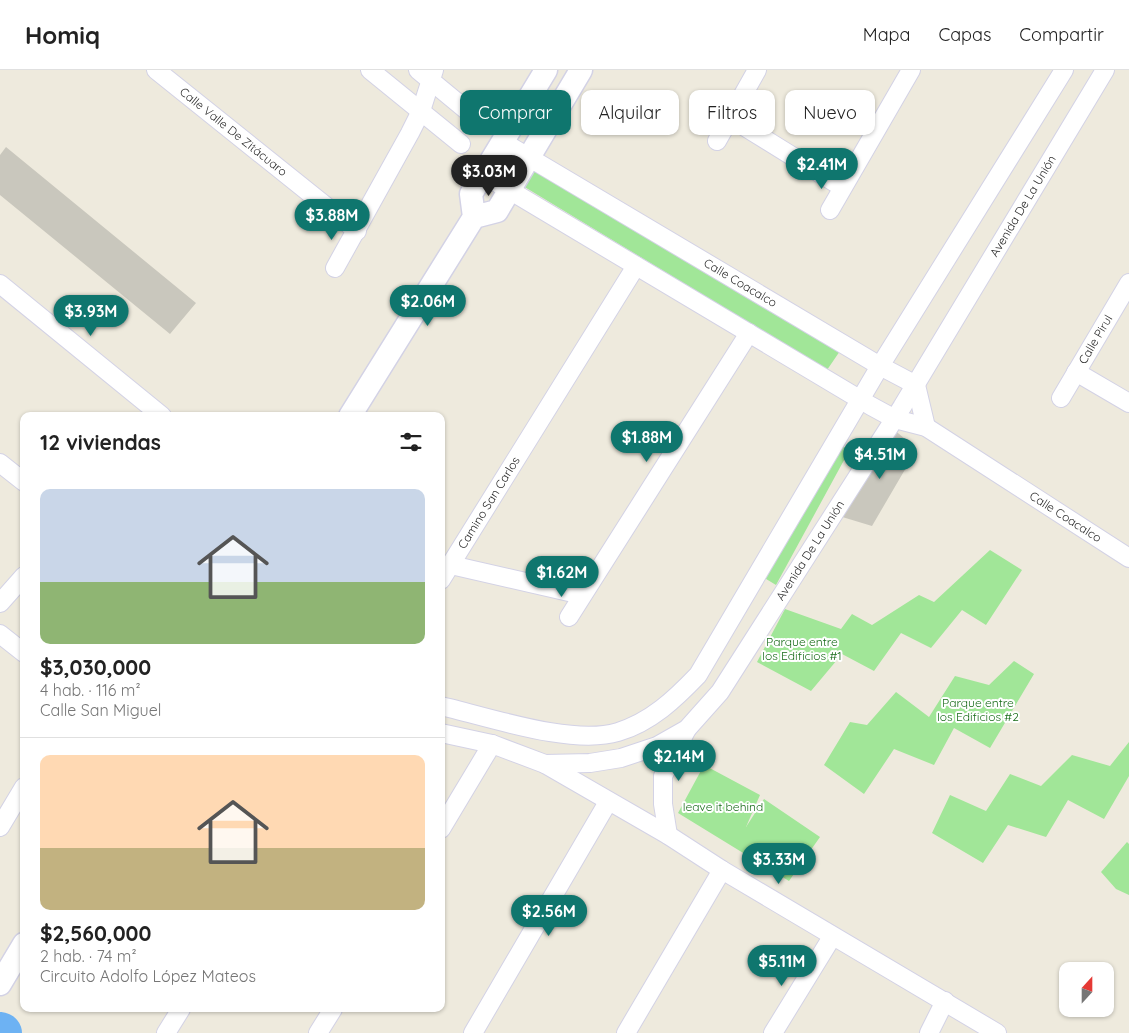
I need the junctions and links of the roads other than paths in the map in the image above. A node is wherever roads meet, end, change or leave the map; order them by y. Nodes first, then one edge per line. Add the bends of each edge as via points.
1 (156, 70) edge
2 (370, 70) edge
3 (546, 70) edge
4 (581, 70) edge
5 (757, 70) edge
6 (911, 70) edge
7 (1064, 70) edge
8 (1105, 70) edge
9 (427, 73) edge
10 (745, 90) edge
11 (460, 103) edge
12 (421, 111) junction
13 (719, 135) edge
14 (758, 135) edge
15 (716, 141) dead end
16 (503, 142) junction
17 (461, 144) dead end
18 (529, 157) junction
19 (484, 174) junction
20 (842, 187) junction
21 (510, 191) junction
22 (830, 210) dead end
23 (474, 217) junction
24 (357, 231) junction
25 (636, 266) junction
26 (335, 268) dead end
27 (1129, 283) edge
28 (0, 284) edge
29 (749, 333) junction
30 (880, 366) junction
31 (1076, 372) junction
32 (916, 385) junction
33 (1061, 398) dead end
34 (860, 400) junction
35 (1129, 403) edge
36 (157, 412) edge
37 (352, 412) edge
38 (895, 419) junction
39 (926, 427) junction
40 (0, 463) edge
41 (20, 479) edge
42 (1129, 558) edge
43 (451, 564) junction
44 (445, 574) edge
45 (20, 580) edge
46 (582, 595) junction
47 (0, 603) edge
48 (569, 617) dead end
49 (0, 634) edge
50 (20, 650) edge
51 (445, 707) edge
52 (687, 729) junction
53 (445, 734) edge
54 (492, 744) junction
55 (544, 764) junction
56 (20, 793) edge
57 (608, 802) junction
58 (445, 822) edge
59 (0, 827) edge
60 (668, 835) junction
61 (722, 870) junction
62 (832, 936) junction
63 (20, 951) edge
64 (0, 984) edge
65 (945, 1001) junction
66 (179, 1012) edge
67 (331, 1012) edge
68 (166, 1033) edge
69 (318, 1033) edge
70 (473, 1033) edge
71 (626, 1033) edge
72 (774, 1033) edge
73 (929, 1033) edge
74 (997, 1033) edge

1 - 24 street, Calle Valle De Zitácuaro
2 - 12 street
3 - 16 street
4 - 18 street
5 - 10 street
6 - 20 street
7 - 30 street
8 - 32 street, Avenida De La Unión
9 - 11 street
9 - 12 street
12 - 17 street
12 - 24 street
13 - 15 street
14 - 20 street
16 - 18 street, Calle Coacalco
16 - 19 street
18 - 21 street
18 - 30 street, Calle Coacalco
19 - 21 street, Calle Coacalco
19 - 23 street via 471,194
20 - 22 street
21 - 23 street via 497,211
21 - 25 street, Calle Coacalco
23 - 37 street
24 - 26 street
25 - 29 street, Calle Coacalco
25 - 43 street, Camino San Carlos
27 - 31 street, Calle Pirul
28 - 36 street
29 - 34 street, Calle Coacalco
29 - 46 street
30 - 32 street, Calle Coacalco
30 - 34 street
31 - 33 street, Calle Pirul
31 - 35 street, Calle Pirul
32 - 38 street, Avenida De La Unión
32 - 39 street
34 - 38 street, Calle Coacalco
34 - 51 street via 698,675 672,702 645,720 617,732 582,736
38 - 39 street, Calle Coacalco
38 - 52 street, Avenida De La Unión via 720,692
39 - 42 street, Calle Coacalco
40 - 41 street
43 - 44 street
43 - 46 street, Camino San Carlos
45 - 47 street
46 - 48 street
49 - 50 street
52 - 55 street, Avenida De La Unión via 657,746 621,758 590,763
52 - 60 street via 663,776
53 - 54 street, Avenida De La Unión
54 - 55 street, Avenida De La Unión
54 - 58 street
55 - 57 street
56 - 59 street
57 - 60 street
57 - 70 street
60 - 61 street
61 - 62 street
61 - 71 street
62 - 65 street
62 - 72 street
63 - 64 street
65 - 73 street
65 - 74 street
66 - 68 street
67 - 69 street

